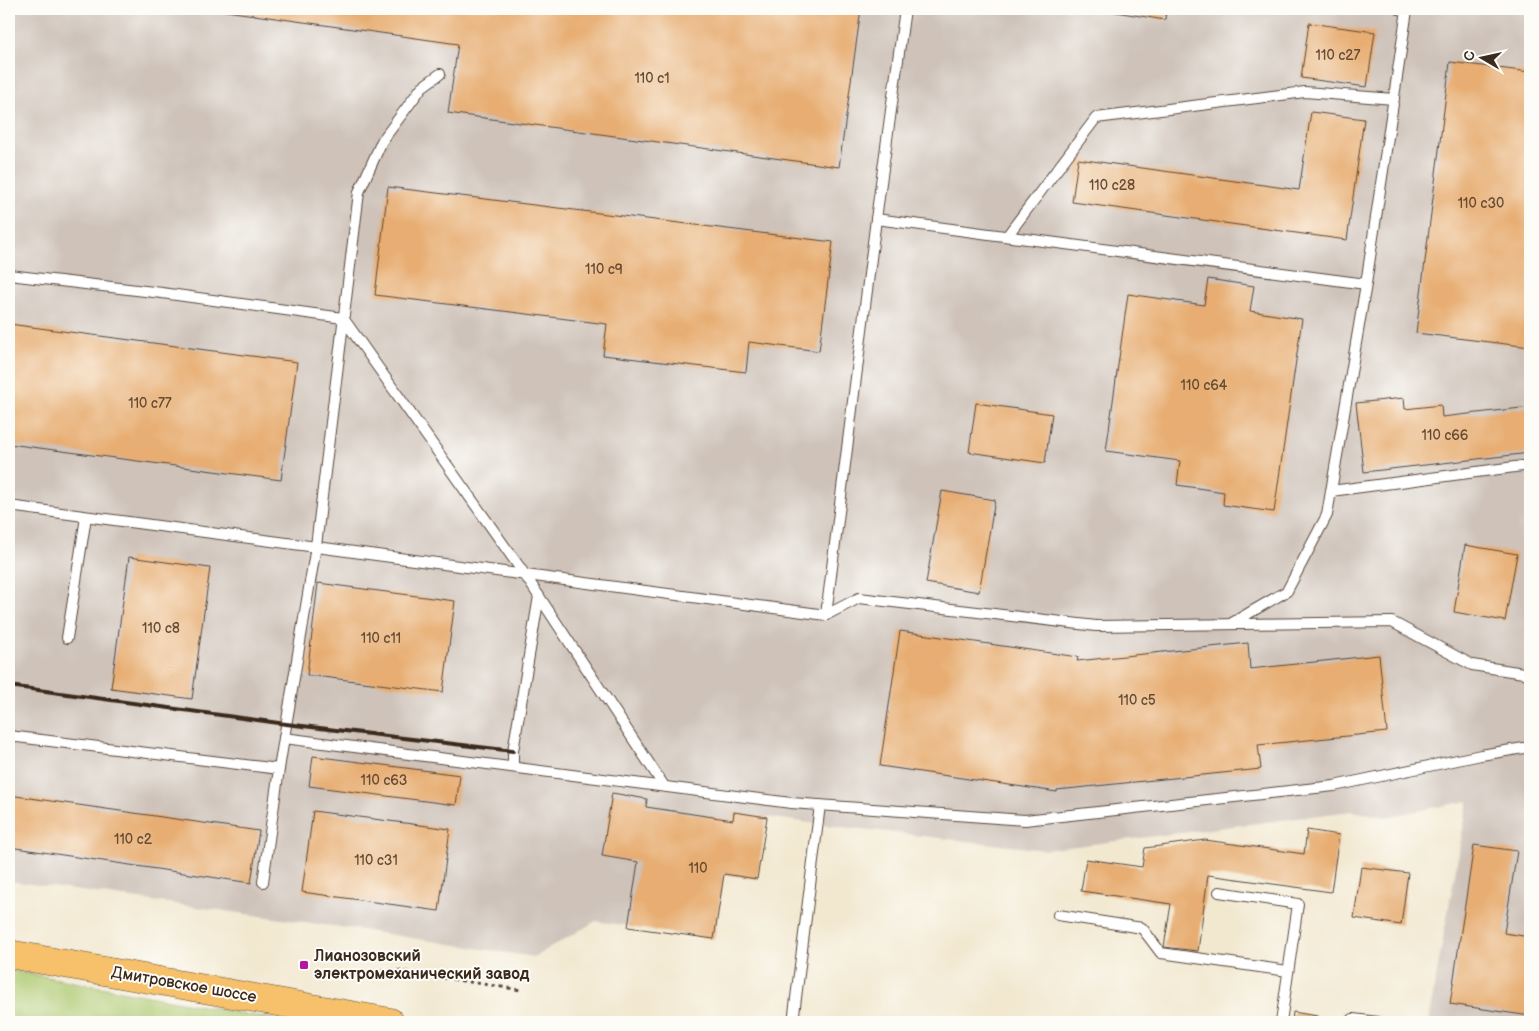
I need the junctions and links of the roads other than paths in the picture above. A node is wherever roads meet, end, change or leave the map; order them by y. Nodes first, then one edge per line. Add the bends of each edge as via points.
1 (905, 9) edge
2 (1399, 9) edge
3 (440, 74) dead end
4 (1394, 99) junction
5 (876, 219) junction
6 (1007, 236) junction
7 (9, 275) edge
8 (1366, 284) junction
9 (343, 318) junction
10 (1530, 466) edge
11 (1330, 491) junction
12 (9, 506) edge
13 (86, 516) junction
14 (316, 546) junction
15 (525, 574) junction
16 (539, 596) junction
17 (826, 615) junction
18 (1231, 623) junction
19 (67, 638) dead end
20 (1530, 674) edge
21 (9, 736) edge
22 (284, 738) junction
23 (1530, 748) edge
24 (513, 766) junction
25 (279, 769) junction
26 (664, 786) junction
27 (820, 805) junction
28 (263, 882) dead end
29 (1219, 892) dead end
30 (1058, 915) dead end
31 (9, 954) edge
32 (1288, 971) junction
33 (390, 1022) edge
34 (793, 1022) edge
35 (1281, 1022) edge
36 (1350, 1022) edge
37 (1378, 1022) edge

1 - 5 lane
2 - 4 lane via 1407,10
3 - 9 lane via 422,87 382,141 359,192
4 - 6 lane via 1305,92 1096,118
4 - 8 lane
5 - 6 lane
5 - 17 lane
6 - 8 lane
7 - 9 lane
8 - 11 lane
9 - 14 lane
9 - 15 lane
10 - 11 lane
11 - 18 lane via 1327,515 1287,591
12 - 13 lane
13 - 14 lane
13 - 19 lane
14 - 15 lane
14 - 22 lane
15 - 16 lane
15 - 17 lane
16 - 24 lane
16 - 26 lane
17 - 18 lane via 858,598 1096,626
18 - 20 lane via 1392,622 1472,665
21 - 25 lane
22 - 24 lane
22 - 25 lane
23 - 27 lane via 1334,786 1025,820
24 - 26 lane
25 - 28 lane
26 - 27 lane
27 - 34 lane
29 - 32 lane via 1298,904
30 - 32 lane via 1142,928 1162,953
31 - 33 main road, Дмитровское шоссе
32 - 35 lane
36 - 37 lane via 1353,1019

